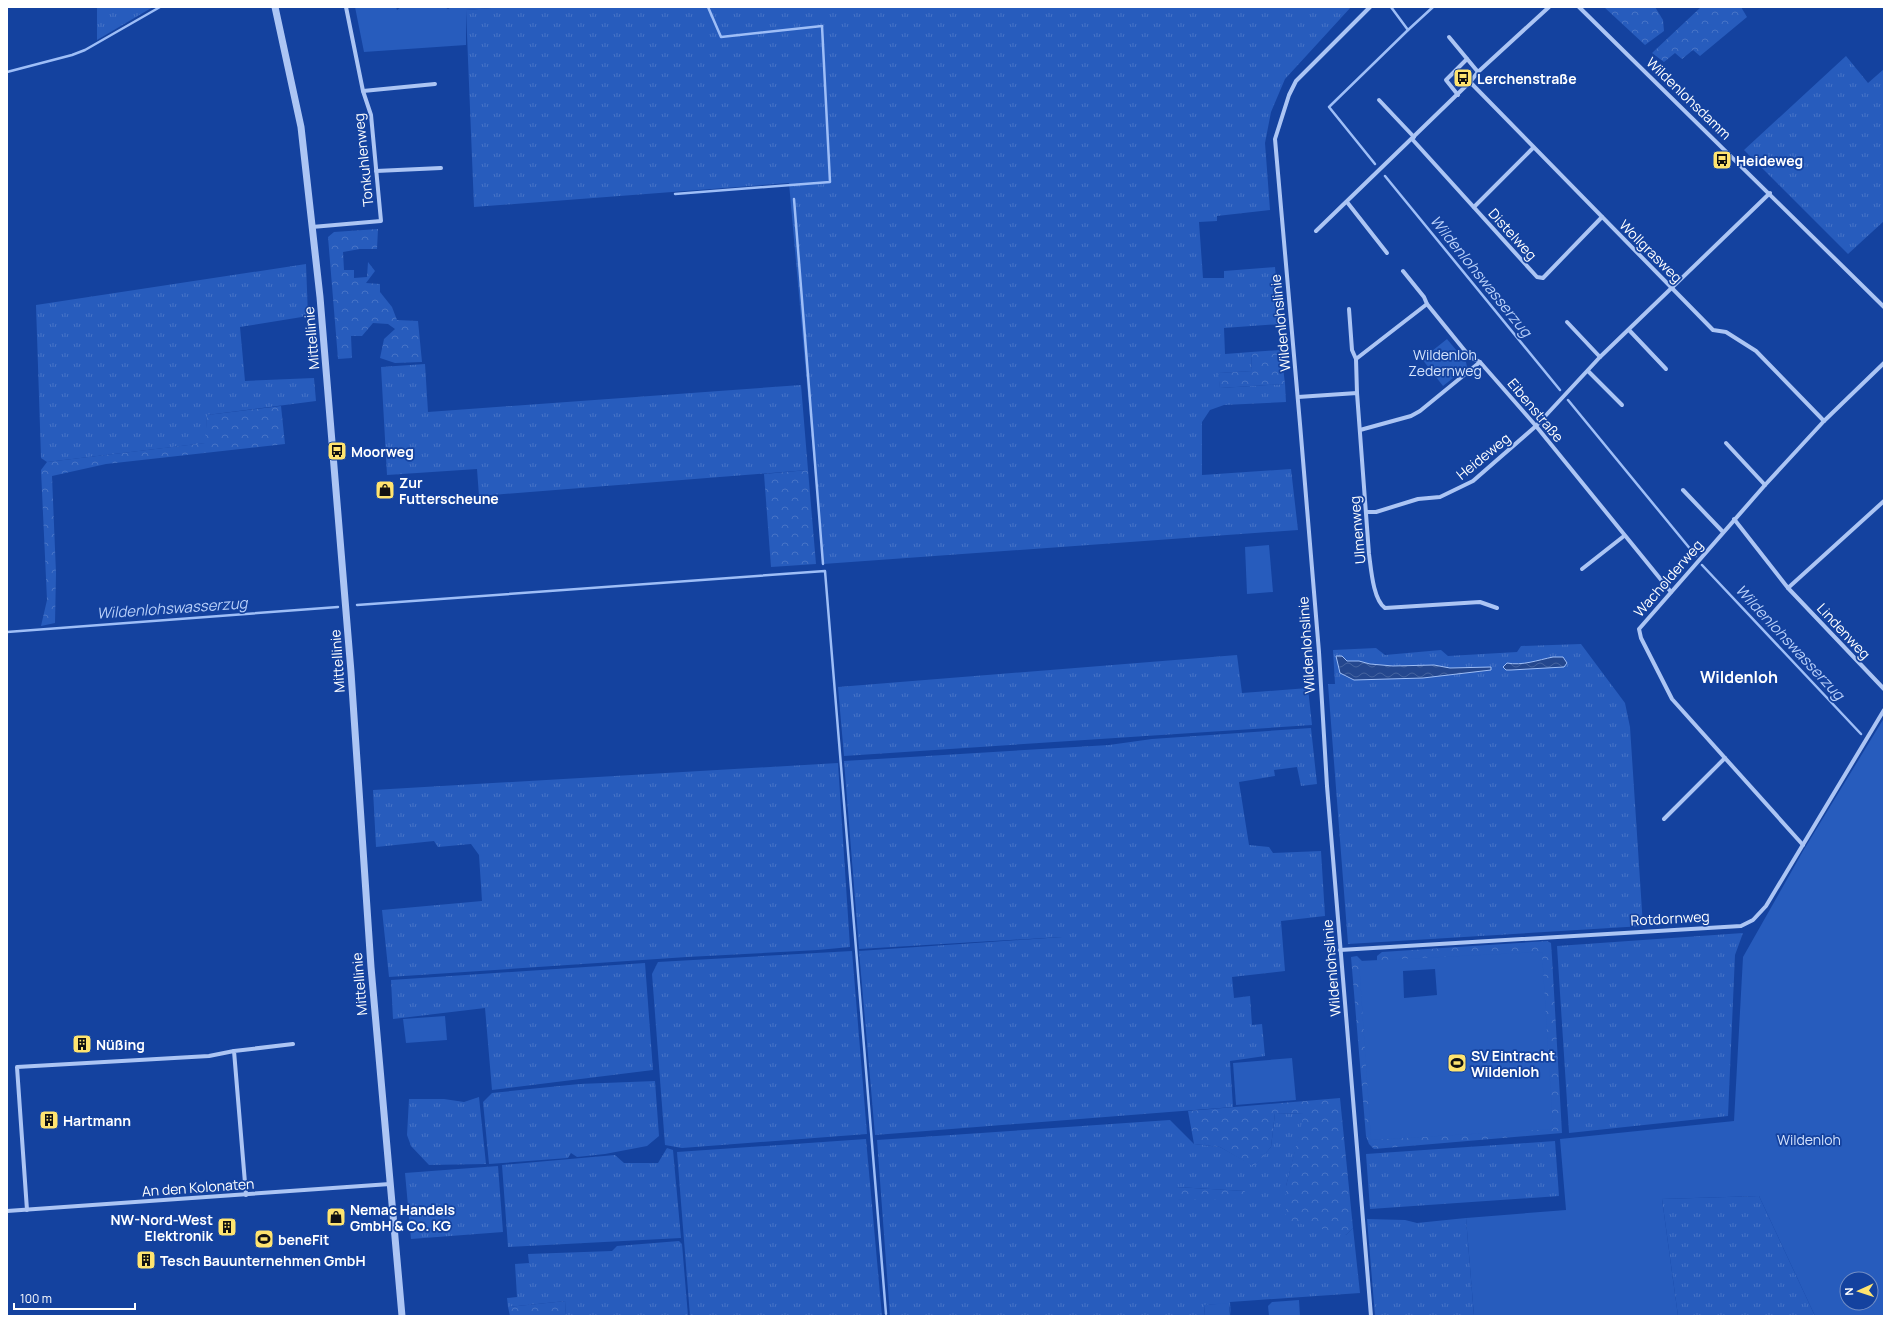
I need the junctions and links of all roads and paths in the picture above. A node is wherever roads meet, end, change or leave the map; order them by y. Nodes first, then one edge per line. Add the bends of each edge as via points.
1 (275, 7) edge
2 (346, 7) edge
3 (1370, 7) edge
4 (1549, 7) edge
5 (1580, 7) edge
6 (1448, 38) dead end
7 (1467, 59) junction
8 (1478, 72) junction
9 (1470, 82) junction
10 (435, 84) dead end
11 (363, 91) junction
12 (1458, 94) junction
13 (1379, 100) dead end
14 (1413, 138) junction
15 (1533, 148) junction
16 (441, 168) dead end
17 (376, 171) junction
18 (1770, 193) junction
19 (1347, 202) junction
20 (1474, 207) junction
21 (1602, 217) junction
22 (312, 227) junction
23 (1316, 231) dead end
24 (1387, 253) dead end
25 (1403, 271) dead end
26 (1673, 288) junction
27 (1427, 304) junction
28 (1884, 307) edge
29 (1349, 309) dead end
30 (1567, 322) dead end
31 (1629, 330) junction
32 (1600, 357) junction
33 (1356, 359) junction
34 (1480, 362) junction
35 (1884, 362) edge
36 (1666, 369) dead end
37 (1588, 371) junction
38 (1357, 393) junction
39 (1298, 397) junction
40 (1622, 405) dead end
41 (1824, 421) junction
42 (1536, 426) junction
43 (1360, 430) junction
44 (1726, 443) dead end
45 (1765, 485) junction
46 (1683, 490) dead end
47 (1884, 501) edge
48 (1366, 512) junction
49 (1734, 519) junction
50 (1723, 532) junction
51 (1624, 536) junction
52 (1582, 569) dead end
53 (1788, 588) junction
54 (1671, 592) junction
55 (1497, 608) dead end
56 (1884, 689) edge
57 (1884, 710) edge
58 (1725, 758) junction
59 (1664, 819) dead end
60 (1803, 845) junction
61 (1340, 950) junction
62 (293, 1044) dead end
63 (234, 1051) junction
64 (390, 1184) junction
65 (246, 1195) junction
66 (26, 1210) junction
67 (7, 1211) edge
68 (402, 1316) edge
69 (1371, 1316) edge

1 - 22 street, Mittellinie via 301,127
2 - 11 street, Tonkuhlenweg
3 - 39 street, Wildenlohslinie via 1296,81 1275,139
4 - 8 street
5 - 18 street, Wildenlohsdamm
6 - 7 street
7 - 8 street
7 - 12 street via 1446,80
8 - 9 street
9 - 12 street
9 - 15 street, Wollgrasweg
10 - 11 street
11 - 17 street, Tonkuhlenweg via 371,115
12 - 14 street
13 - 14 street
14 - 19 street
14 - 20 street, Distelweg
15 - 20 street
15 - 21 street, Wollgrasweg
16 - 17 street
17 - 22 street, Tonkuhlenweg via 381,221
18 - 26 street, Heideweg
18 - 28 street, Wildenlohsdamm
19 - 23 street
19 - 24 street
20 - 21 street, Distelweg via 1537,277 1543,278
21 - 26 street, Wollgrasweg
22 - 64 street, Mittellinie via 336,473 371,967
25 - 27 street, Eibenstraße
26 - 31 street, Heideweg
26 - 41 street, Wollgrasweg via 1713,330 1726,332 1756,351
27 - 33 street
27 - 34 street, Eibenstraße via 1470,357
29 - 33 street via 1352,350
30 - 32 street
31 - 32 street, Heideweg
31 - 36 street
32 - 37 street, Heideweg
33 - 38 street
34 - 42 street, Eibenstraße
34 - 43 street via 1420,411 1411,416
35 - 41 street, Wacholderweg
37 - 40 street
37 - 42 street, Heideweg
38 - 39 street
38 - 43 street, Ulmenweg
39 - 61 street, Wildenlohslinie
41 - 45 street, Wacholderweg
42 - 48 street, Heideweg via 1473,481 1459,489 1440,497 1418,499 1376,512
42 - 51 street, Eibenstraße
43 - 48 street, Ulmenweg
44 - 45 street
45 - 49 street, Wacholderweg
46 - 50 street
47 - 53 street
48 - 55 street, Ulmenweg via 1372,575 1381,605 1385,608 1480,602
49 - 50 street, Wacholderweg
49 - 53 street, Lindenweg
50 - 54 street, Wacholderweg
51 - 52 street
51 - 54 street, Eibenstraße
53 - 56 street, Lindenweg
54 - 58 street, Wacholderweg via 1639,629 1672,699
57 - 60 street, Rotdornweg
58 - 59 street
58 - 60 street, Wacholderweg
60 - 61 street, Rotdornweg via 1766,906 1753,920 1741,926
61 - 69 street, Wildenlohslinie
62 - 63 street
63 - 65 street
63 - 66 street via 209,1056 17,1067
64 - 65 street, An den Kolonaten
64 - 68 street, Mittellinie
65 - 66 street, An den Kolonaten
66 - 67 street, An den Kolonaten

